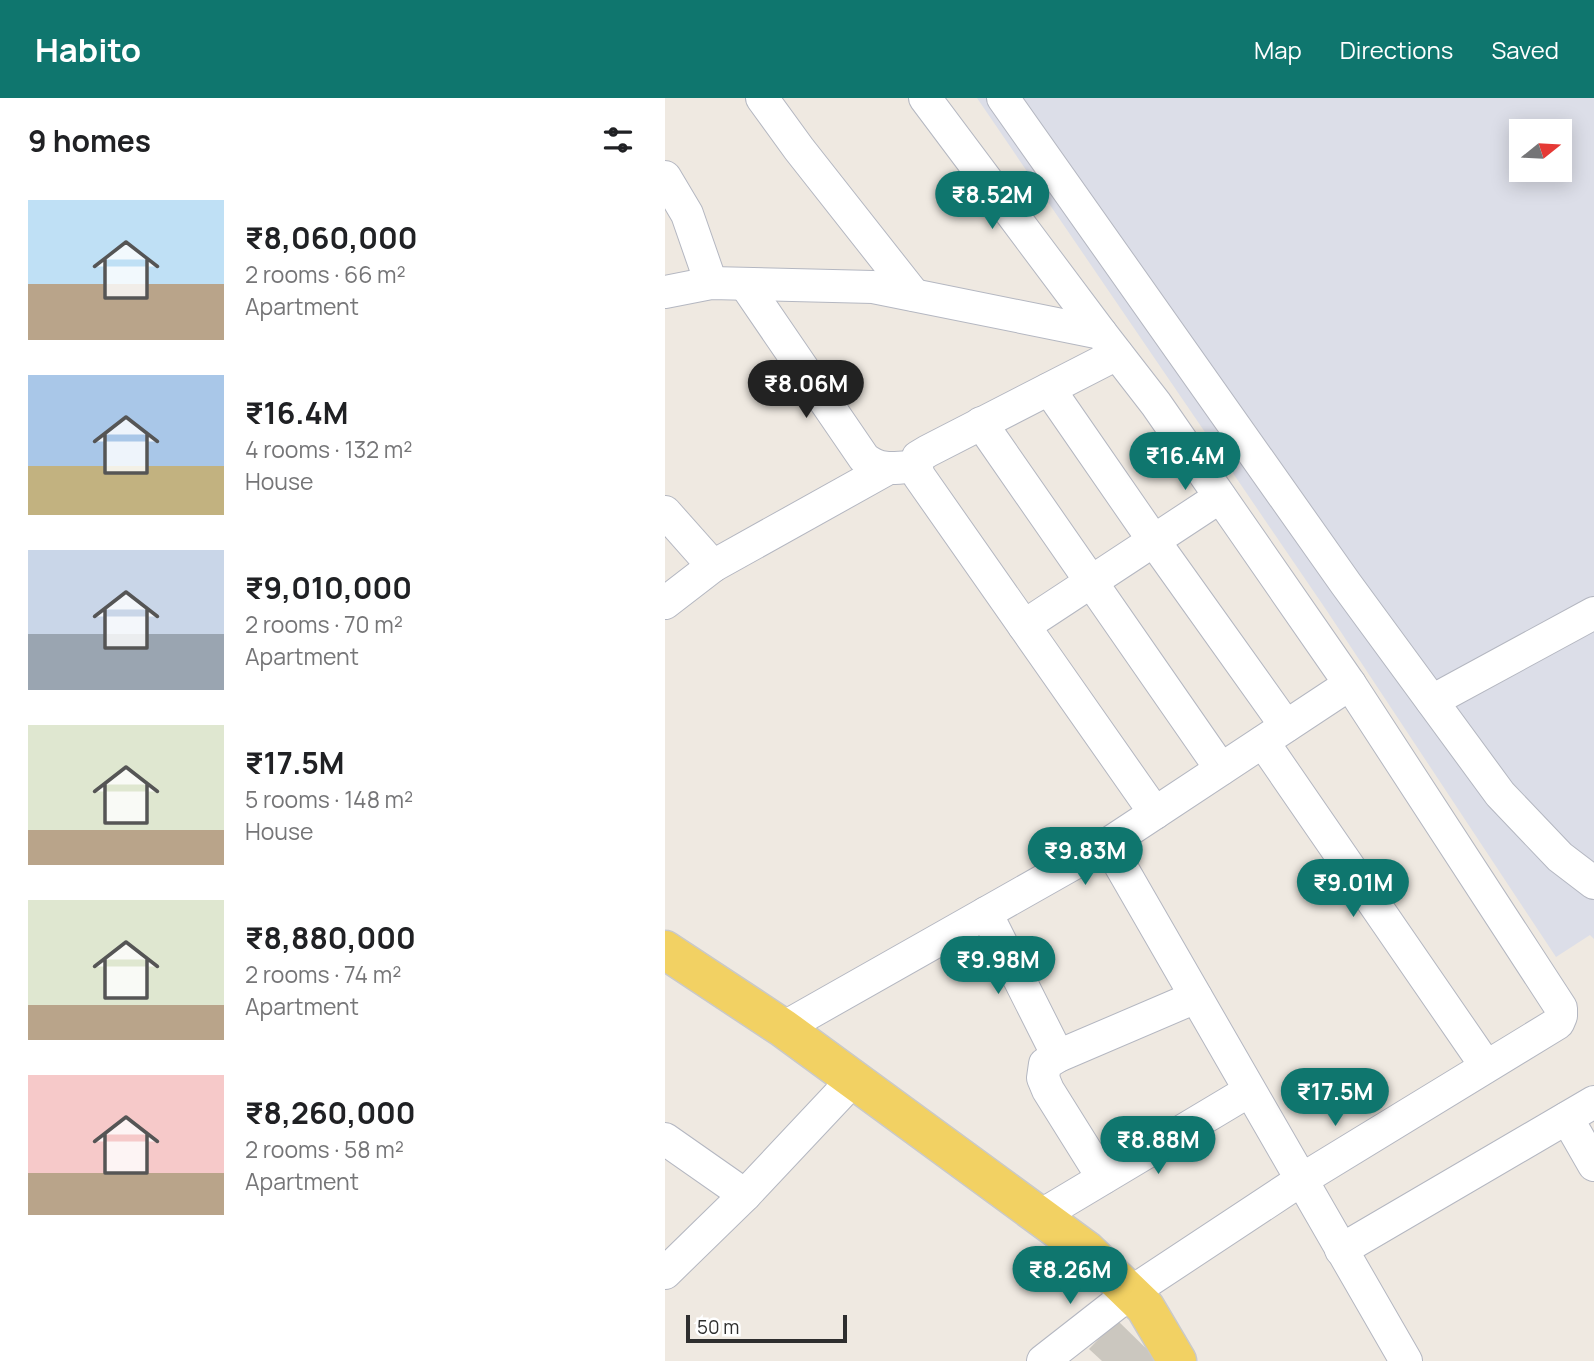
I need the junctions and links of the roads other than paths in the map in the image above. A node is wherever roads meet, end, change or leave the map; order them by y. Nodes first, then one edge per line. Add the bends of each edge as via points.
1 (762, 98) edge
2 (925, 98) edge
3 (1003, 98) edge
4 (665, 177) edge
5 (711, 283) junction
6 (745, 284) junction
7 (665, 292) edge
8 (915, 295) junction
9 (1109, 343) junction
10 (1049, 389) junction
11 (981, 424) junction
12 (901, 467) junction
13 (1220, 497) junction
14 (665, 512) edge
15 (1154, 541) junction
16 (713, 566) junction
17 (1090, 582) junction
18 (665, 603) edge
19 (1594, 613) edge
20 (1024, 626) junction
21 (1350, 684) junction
22 (1432, 701) junction
23 (1274, 734) junction
24 (1221, 769) junction
25 (1155, 813) junction
26 (1108, 844) junction
27 (1594, 883) edge
28 (986, 913) junction
29 (665, 950) edge
30 (1196, 997) junction
31 (783, 1028) junction
32 (1058, 1056) junction
33 (1486, 1066) junction
34 (854, 1080) junction
35 (1249, 1091) junction
36 (1594, 1102) edge
37 (1567, 1118) junction
38 (665, 1139) edge
39 (1594, 1164) edge
40 (1103, 1178) junction
41 (1301, 1180) junction
42 (745, 1195) junction
43 (1039, 1216) junction
44 (1341, 1250) junction
45 (665, 1273) edge
46 (1130, 1293) junction
47 (1043, 1361) edge
48 (1177, 1361) edge
49 (1406, 1361) edge

1 - 8 street
2 - 9 street
3 - 22 street
4 - 5 street via 687,214
5 - 6 street
5 - 7 street
6 - 8 street via 873,287
6 - 12 street via 864,458 873,466
8 - 9 street
9 - 10 street
9 - 13 street
10 - 11 street
10 - 15 street
11 - 12 street
11 - 17 street
12 - 16 street
12 - 20 street via 919,476
13 - 15 street
13 - 21 street
14 - 16 street
15 - 17 street
15 - 23 street
16 - 18 street
17 - 20 street
17 - 24 street
19 - 22 street
20 - 25 street
21 - 23 street
21 - 33 street via 1561,1008 1558,1023
22 - 27 street via 1500,794 1560,857
23 - 24 street
23 - 33 street
24 - 25 street
25 - 26 street
26 - 28 street
26 - 30 street
28 - 31 street
28 - 32 street
29 - 31 main road
30 - 32 street
30 - 35 street
31 - 34 main road
32 - 40 street via 1045,1065 1043,1078
33 - 41 street
34 - 42 street
34 - 43 main road
35 - 40 street
35 - 41 street
36 - 37 street
37 - 39 street
37 - 44 street
38 - 42 street
40 - 43 street
41 - 44 street
41 - 46 street
42 - 45 street
43 - 46 main road via 1086,1250
44 - 49 street
46 - 47 street
46 - 48 main road via 1145,1307

